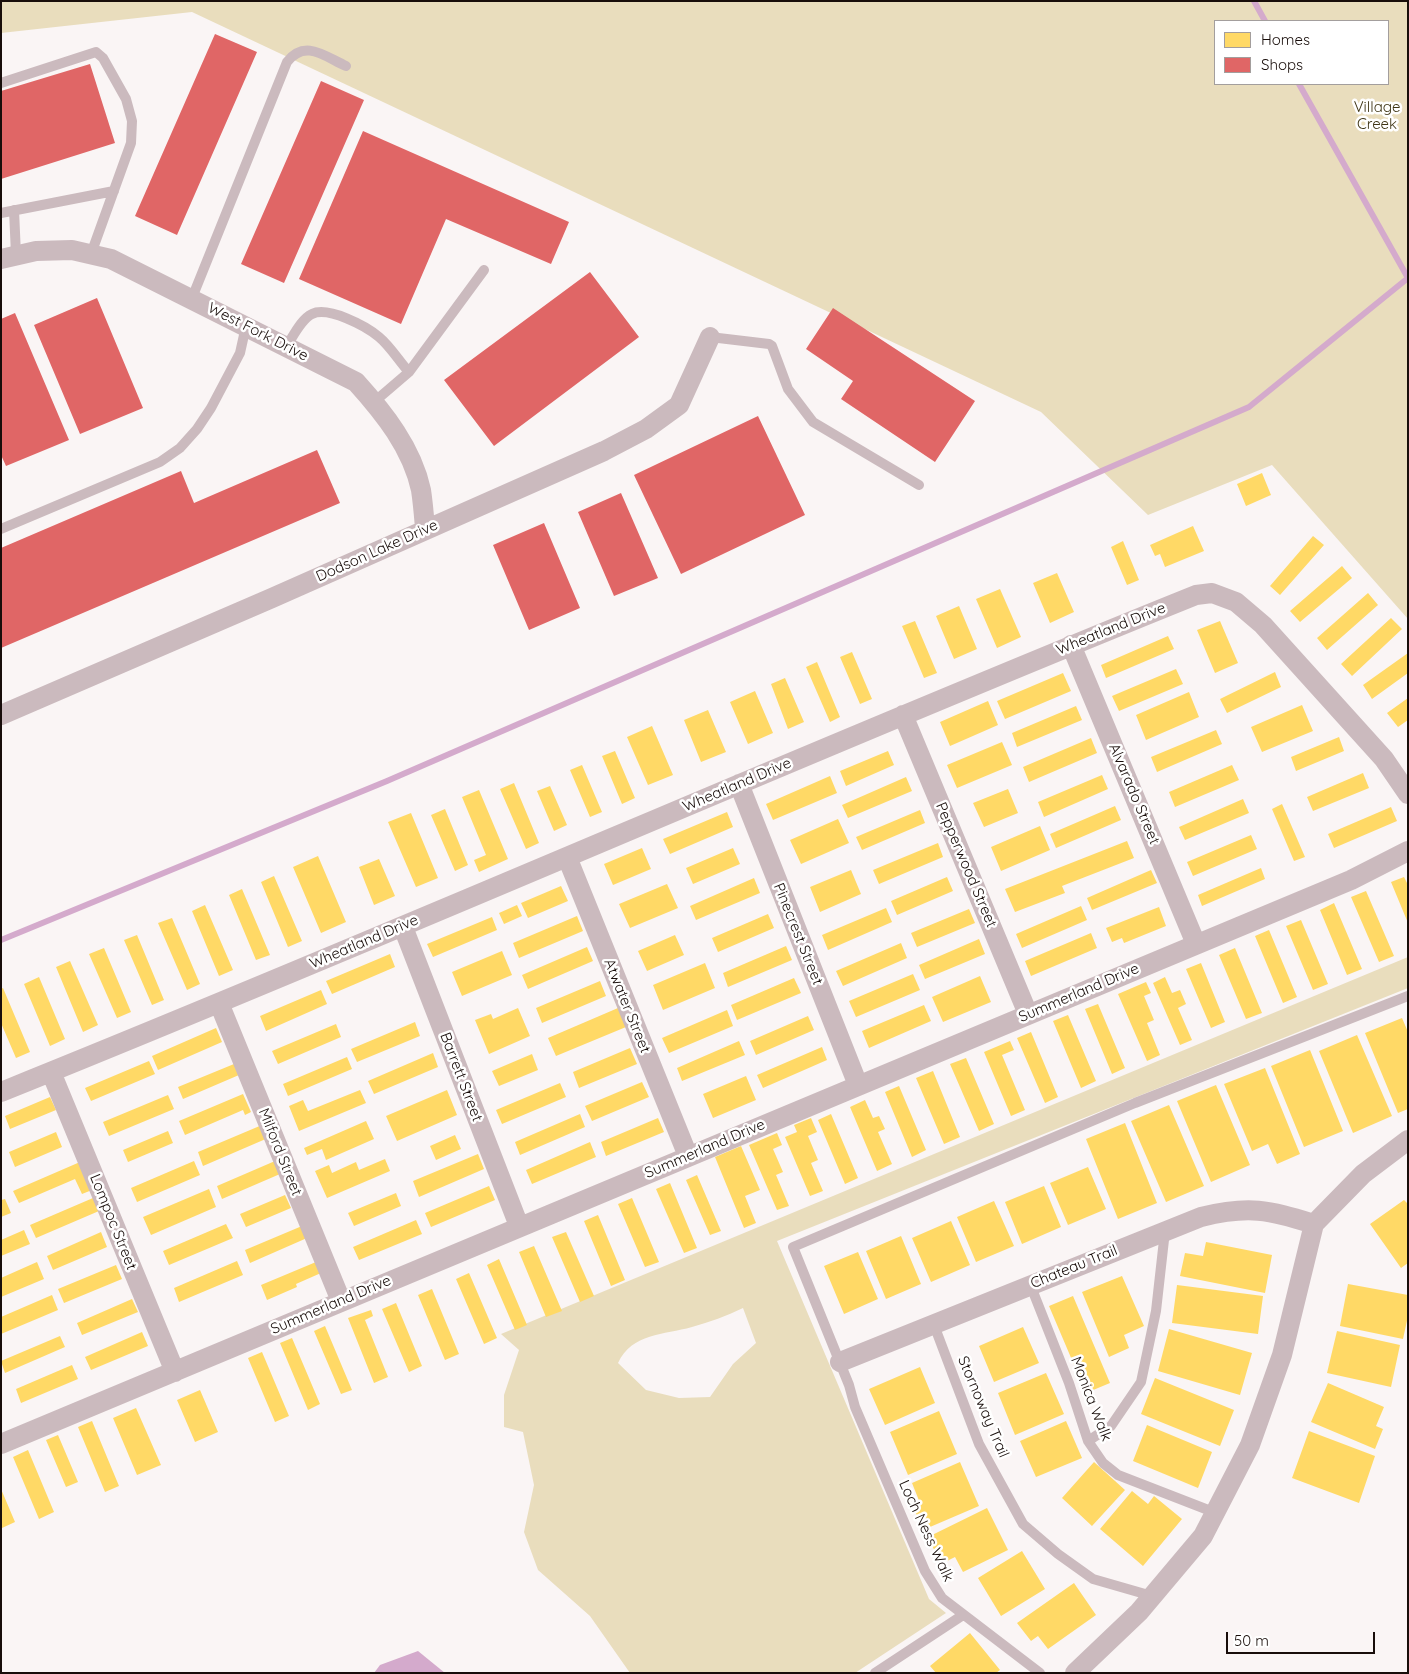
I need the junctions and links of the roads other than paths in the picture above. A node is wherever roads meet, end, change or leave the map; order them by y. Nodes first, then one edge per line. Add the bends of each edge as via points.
1 (346, 66) dead end
2 (1, 83) edge
3 (114, 191) junction
4 (14, 210) junction
5 (1, 213) edge
6 (91, 254) junction
7 (9, 257) edge
8 (484, 270) dead end
9 (192, 298) junction
10 (246, 326) junction
11 (710, 338) joint
12 (286, 347) junction
13 (409, 372) junction
14 (374, 402) junction
15 (919, 485) dead end
16 (426, 528) junction
17 (1, 529) edge
18 (1072, 644) junction
19 (1, 715) edge
20 (903, 715) junction
21 (739, 784) junction
22 (1408, 794) edge
23 (1408, 851) edge
24 (567, 857) junction
25 (402, 927) junction
26 (1196, 944) junction
27 (1408, 996) edge
28 (219, 1003) junction
29 (1028, 1014) junction
30 (51, 1072) junction
31 (858, 1085) junction
32 (1, 1092) edge
33 (1408, 1140) edge
34 (688, 1156) junction
35 (1314, 1224) junction
36 (519, 1226) junction
37 (1165, 1231) junction
38 (1030, 1284) junction
39 (341, 1301) junction
40 (934, 1325) junction
41 (840, 1362) junction
42 (175, 1372) junction
43 (1088, 1441) junction
44 (2, 1443) edge
45 (1216, 1513) junction
46 (1152, 1596) junction
47 (963, 1615) junction
48 (874, 1673) edge
49 (1040, 1673) edge
50 (1075, 1673) edge

1 - 9 lane via 307,49 295,52 287,62
2 - 3 lane via 96,52 103,58 126,100 132,121 131,143
3 - 4 lane
3 - 6 lane
4 - 5 lane
4 - 7 lane
6 - 7 street, West Fork Drive via 72,250 36,251
6 - 9 street, West Fork Drive via 111,259
8 - 13 lane
9 - 10 street, West Fork Drive
10 - 12 street, West Fork Drive
10 - 17 lane via 240,353 220,391 197,429 180,448 160,462
11 - 15 lane via 772,346 788,389 813,422
11 - 16 street, Dodson Lake Drive via 679,405 646,429 604,451
12 - 13 lane via 306,318 323,312 344,317 379,336
12 - 14 street, West Fork Drive via 356,382
13 - 14 lane
14 - 16 street, West Fork Drive via 384,413 409,457 420,489
16 - 19 street, Dodson Lake Drive
18 - 20 street, Wheatland Drive
18 - 22 street, Wheatland Drive via 1196,595 1212,593 1230,600 1263,625 1384,759
18 - 26 street, Alvarado Street
20 - 21 street, Wheatland Drive
20 - 29 street, Pepperwood Street
21 - 24 street, Wheatland Drive
21 - 31 street, Pinecrest Street
23 - 26 street, Summerland Drive via 1351,880
24 - 25 street, Wheatland Drive
24 - 34 street, Atwater Street
25 - 28 street, Wheatland Drive
25 - 36 street, Barrett Street
26 - 29 street, Summerland Drive
27 - 41 lane, Loch Ness Walk via 1134,1103 793,1247
28 - 30 street, Wheatland Drive
28 - 39 street, Milford Street
29 - 31 street, Summerland Drive
30 - 32 street, Wheatland Drive
30 - 42 street, Lompoc Street
31 - 34 street, Summerland Drive
33 - 35 street via 1363,1174
34 - 36 street, Summerland Drive
35 - 37 street, Chateau Trail via 1266,1210 1229,1210
35 - 45 street via 1282,1355 1250,1445
36 - 39 street, Summerland Drive
37 - 38 street, Chateau Trail
37 - 43 lane via 1156,1311 1141,1382 1111,1426
38 - 40 street, Chateau Trail
38 - 43 lane, Monica Walk
39 - 42 street, Summerland Drive
40 - 41 street, Chateau Trail
40 - 46 lane, Stornoway Trail via 980,1444 1023,1524 1093,1579
41 - 47 lane, Loch Ness Walk via 855,1407 925,1571 942,1598
42 - 44 street, Summerland Drive
43 - 45 lane, Monica Walk via 1103,1463 1118,1475
45 - 46 street via 1203,1536
46 - 50 street
47 - 48 lane
47 - 49 lane, Loch Ness Walk

